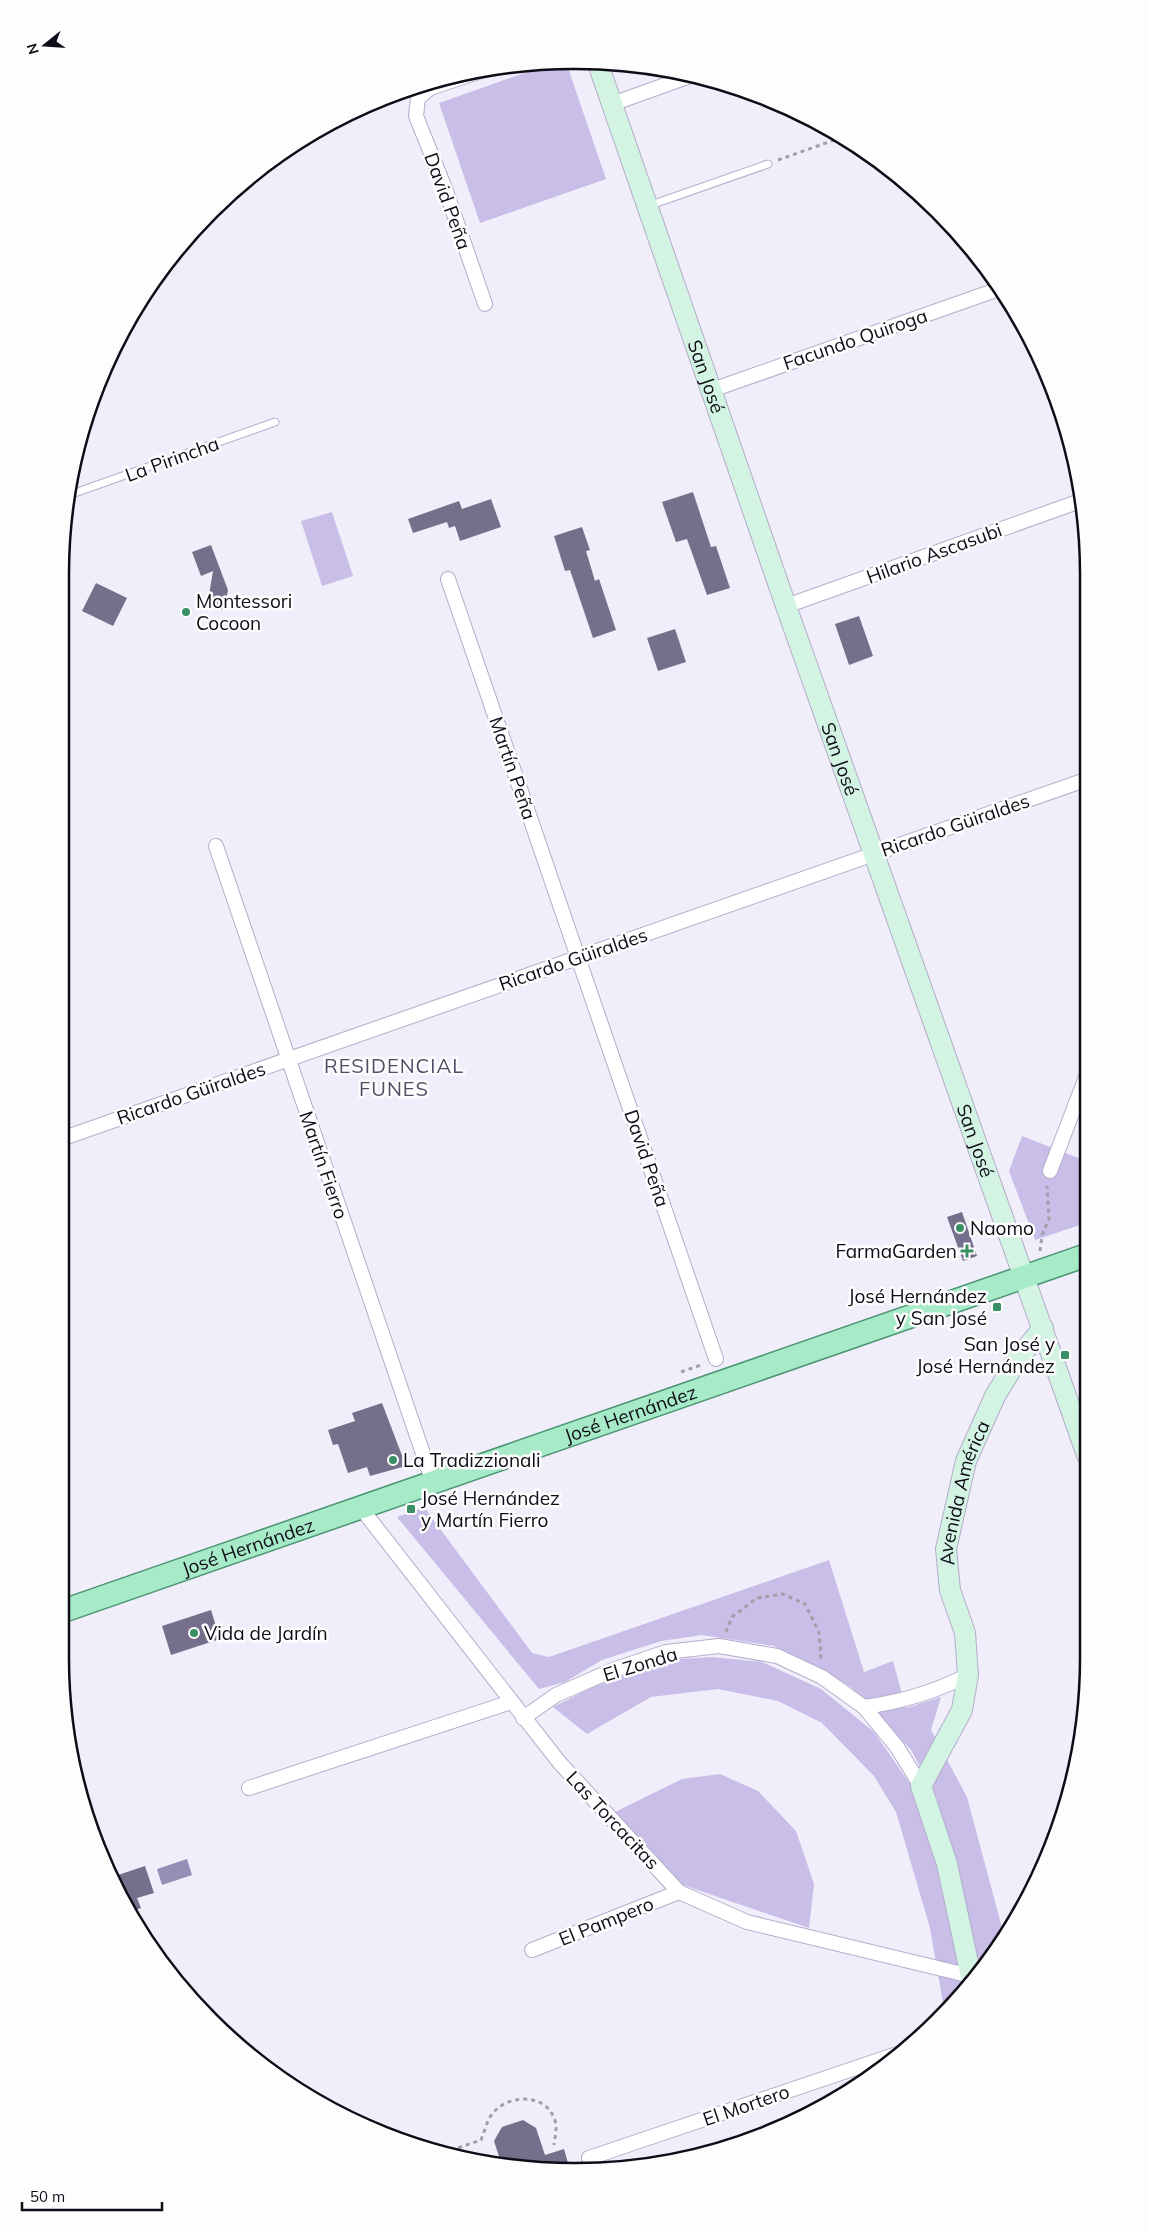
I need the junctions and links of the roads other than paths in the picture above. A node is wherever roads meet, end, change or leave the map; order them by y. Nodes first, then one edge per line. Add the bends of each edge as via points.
1 (600, 70) edge
2 (680, 80) edge
3 (425, 92) edge
4 (612, 104) junction
5 (768, 164) road end
6 (648, 206) junction
7 (993, 291) edge
8 (485, 304) dead end
9 (712, 390) junction
10 (275, 422) dead end
11 (75, 493) edge
12 (1075, 503) edge
13 (448, 579) dead end
14 (786, 606) junction
15 (1080, 782) edge
16 (216, 846) dead end
17 (874, 854) junction
18 (578, 958) junction
19 (288, 1059) junction
20 (1080, 1094) edge
21 (69, 1135) edge
22 (1050, 1171) road end
23 (1080, 1256) edge
24 (1033, 1273) junction
25 (1043, 1328) junction
26 (716, 1359) road end
27 (1080, 1435) edge
28 (433, 1483) junction
29 (361, 1508) junction
30 (69, 1609) edge
31 (968, 1674) junction
32 (511, 1702) junction
33 (864, 1707) junction
34 (523, 1718) junction
35 (921, 1786) junction
36 (249, 1788) dead end
37 (679, 1892) junction
38 (532, 1950) dead end
39 (970, 1973) edge
40 (966, 1977) edge
41 (882, 2059) edge
42 (589, 2158) dead end

1 - 4 street, San José
2 - 4 street
3 - 8 street, David Peña via 418,98 416,116
4 - 6 street, San José
5 - 6 lane
6 - 9 street, San José
7 - 9 street, Facundo Quiroga
9 - 14 street, San José
10 - 11 lane, La Pirincha
12 - 14 street, Hilario Ascasubi
13 - 18 street, Martín Peña
14 - 17 street, San José
15 - 17 street, Ricardo Güiraldes
16 - 19 street, Martín Fierro
17 - 18 street, Ricardo Güiraldes
17 - 24 street, San José
18 - 19 street, Ricardo Güiraldes
18 - 26 street, David Peña
19 - 21 street, Ricardo Güiraldes
19 - 28 street, Martín Fierro
20 - 22 street
23 - 24 main road, José Hernández
24 - 25 street, San José
24 - 28 main road, José Hernández
25 - 27 street, San José
25 - 31 street, Avenida América via 1017,1360 995,1396 966,1461 946,1550 950,1590 965,1633
28 - 29 main road, José Hernández
29 - 30 main road, José Hernández
29 - 32 street, Las Torcacitas
31 - 33 street via 944,1687 889,1704
31 - 35 street, Avenida América via 962,1710
32 - 34 street, Las Torcacitas
32 - 36 street
33 - 34 street, El Zonda via 822,1677 777,1656 719,1646 666,1652 613,1670 556,1695
33 - 35 street, El Zonda via 897,1747
34 - 37 street, Las Torcacitas via 559,1762
35 - 39 street via 947,1864
37 - 38 street, El Pampero
37 - 40 street, Las Torcacitas via 747,1922
41 - 42 street, El Mortero

